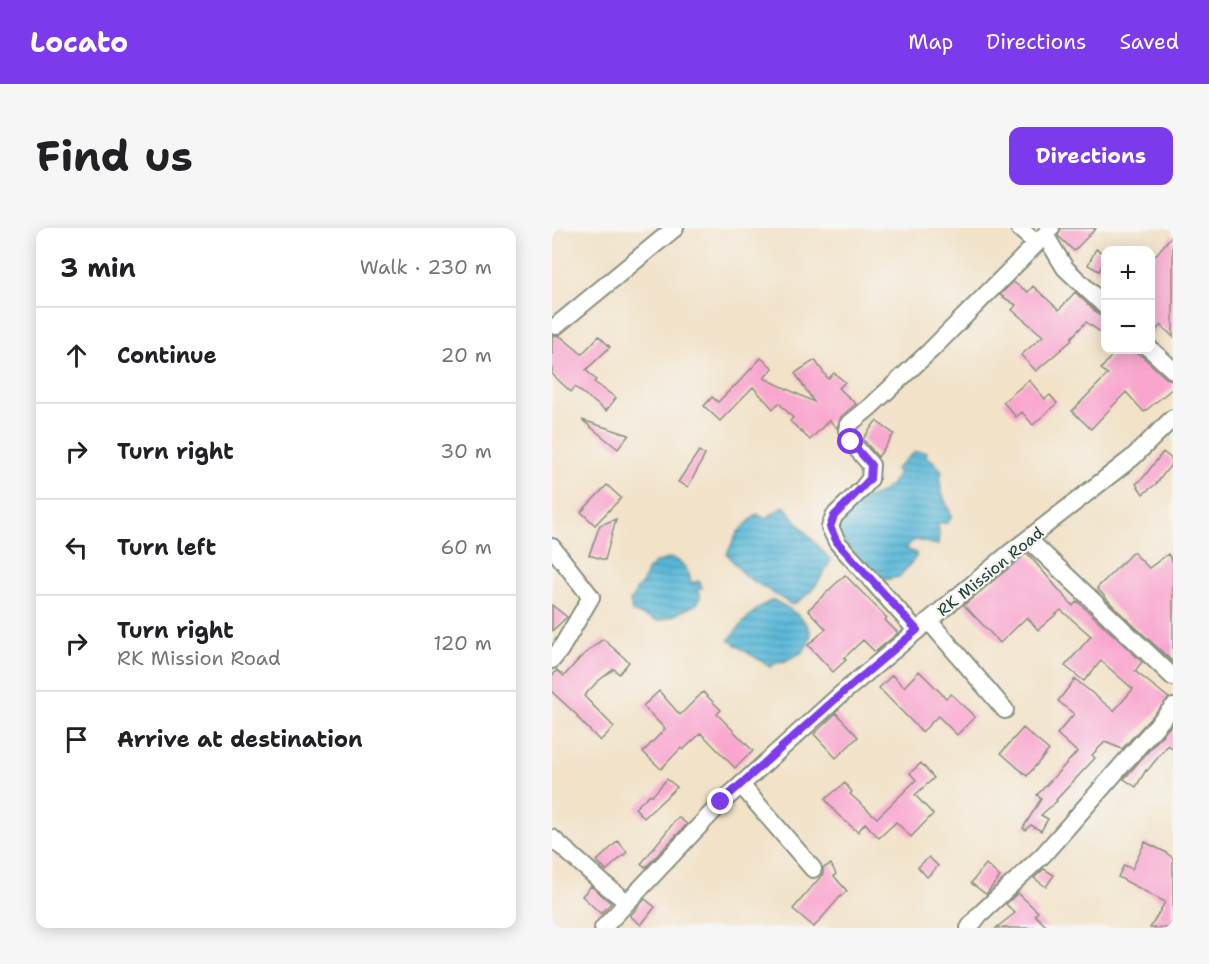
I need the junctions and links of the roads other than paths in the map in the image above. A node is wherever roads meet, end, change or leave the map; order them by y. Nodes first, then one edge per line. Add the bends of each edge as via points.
1 (675, 228) edge
2 (1019, 228) edge
3 (1044, 235) edge
4 (1101, 302) edge
5 (556, 326) dead end
6 (1155, 354) edge
7 (1173, 370) edge
8 (1173, 418) edge
9 (1028, 539) junction
10 (552, 547) edge
11 (923, 626) junction
12 (552, 660) edge
13 (1173, 676) edge
14 (1173, 707) edge
15 (1005, 710) dead end
16 (741, 785) junction
17 (552, 838) edge
18 (813, 869) dead end
19 (627, 902) junction
20 (603, 928) edge
21 (969, 928) edge

1 - 5 street
2 - 3 street
3 - 4 street via 1065,268
3 - 11 street via 930,351 848,425 851,442 871,465 870,479 834,516 830,527 837,542
6 - 7 street
8 - 9 street, RK Mission Road via 1132,458
9 - 11 street, RK Mission Road
9 - 13 street
10 - 12 street via 591,597
11 - 15 street
11 - 16 street, RK Mission Road
14 - 21 street via 1042,855
16 - 18 street
16 - 19 street, RK Mission Road
17 - 19 street
19 - 20 street, RK Mission Road

